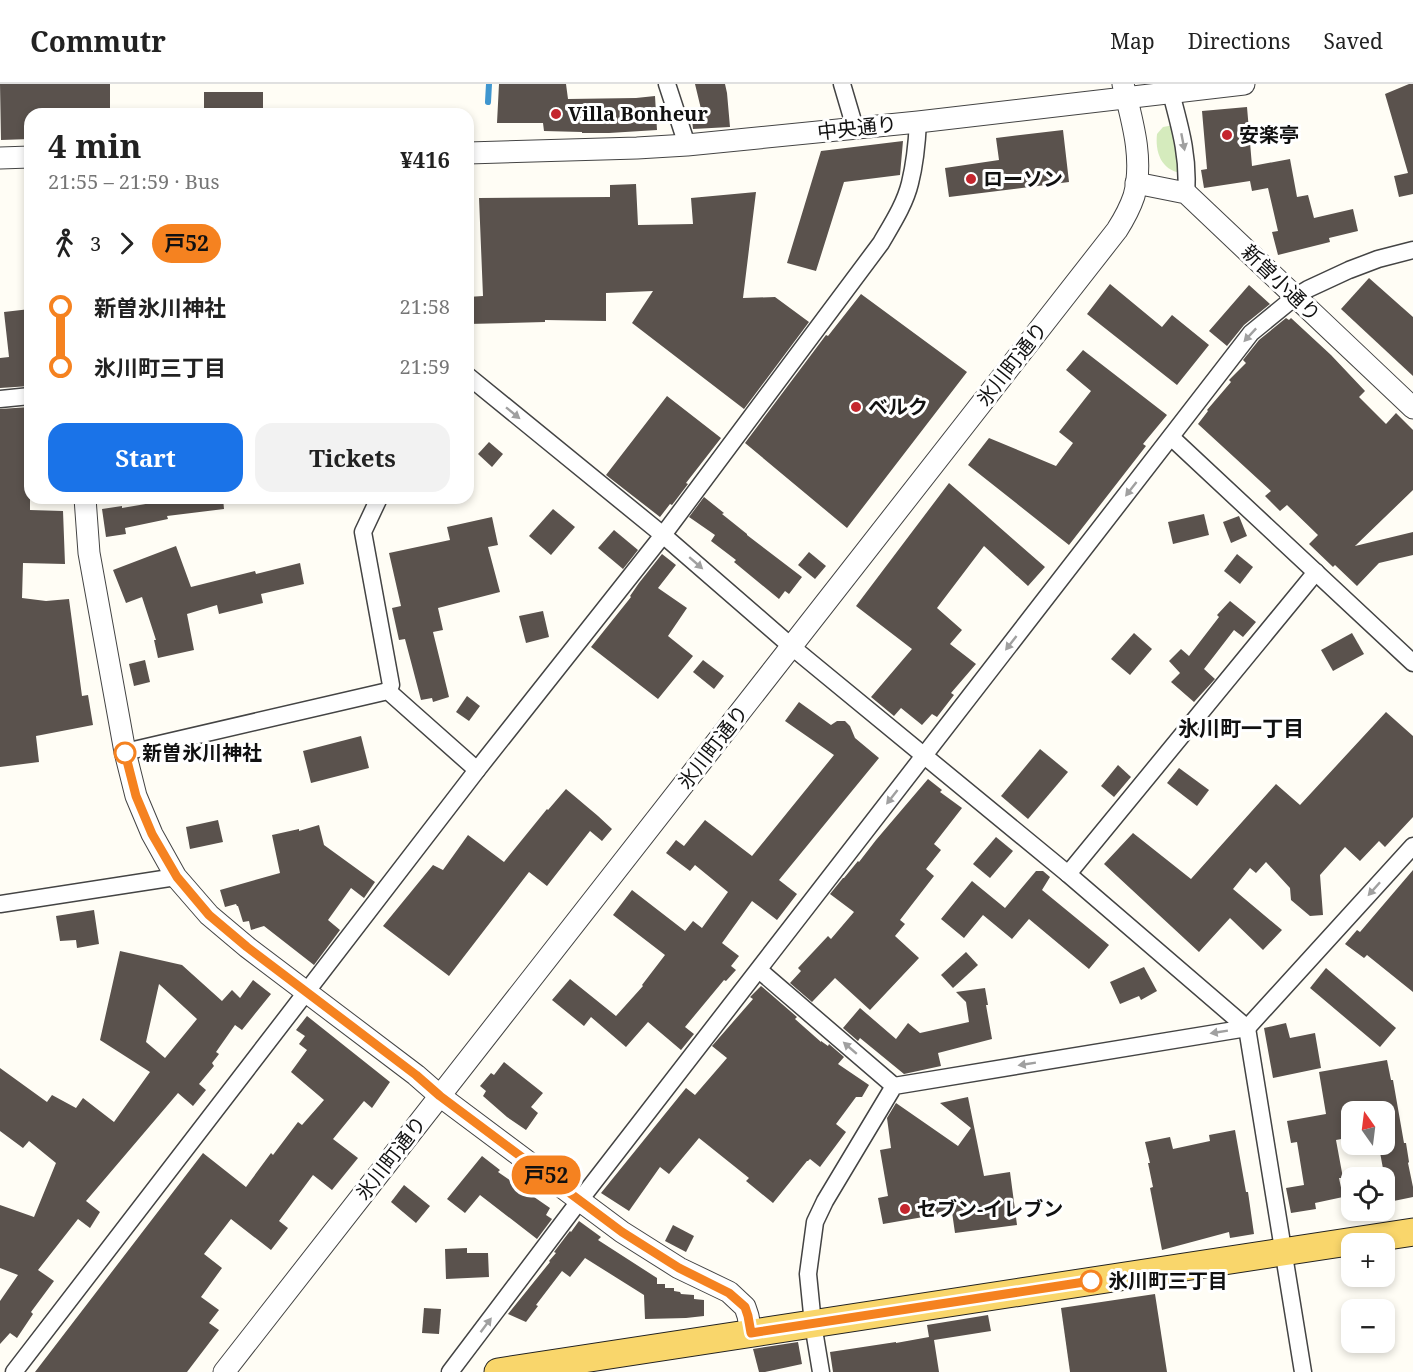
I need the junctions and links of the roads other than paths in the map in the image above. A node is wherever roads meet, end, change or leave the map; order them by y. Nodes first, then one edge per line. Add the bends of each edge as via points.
1 (667, 84) edge
2 (842, 84) edge
3 (1244, 84) edge
4 (1124, 91) edge
5 (1171, 93) junction
6 (918, 122) junction
7 (855, 128) junction
8 (687, 145) junction
9 (474, 153) edge
10 (0, 158) edge
11 (24, 158) edge
12 (1136, 183) junction
13 (1186, 192) junction
14 (1413, 250) edge
15 (1294, 297) junction
16 (474, 381) edge
17 (24, 397) edge
18 (0, 399) edge
19 (1413, 408) edge
20 (1171, 437) junction
21 (85, 504) edge
22 (376, 504) edge
23 (663, 535) junction
24 (1316, 572) junction
25 (792, 647) junction
26 (1413, 663) edge
27 (388, 691) junction
28 (125, 752) junction
29 (924, 756) junction
30 (477, 770) junction
31 (1413, 846) edge
32 (1068, 874) junction
33 (177, 877) junction
34 (0, 904) edge
35 (759, 970) junction
36 (306, 992) junction
37 (1247, 1028) junction
38 (894, 1086) junction
39 (440, 1096) junction
40 (580, 1200) junction
41 (1413, 1232) edge
42 (1284, 1252) junction
43 (813, 1324) junction
44 (751, 1333) junction
45 (14, 1372) edge
46 (224, 1372) edge
47 (450, 1372) edge
48 (498, 1372) edge
49 (821, 1372) edge
50 (1303, 1372) edge

1 - 8 street
2 - 7 street
3 - 5 street, 中央通り
4 - 5 street, 中央通り
4 - 6 street, 中央通り
4 - 12 street, 氷川町通り via 1136,141
5 -> 13 street via 1185,145
6 - 7 street, 中央通り
6 - 23 street via 910,185 881,243
7 - 8 street, 中央通り
8 - 9 street, 中央通り
10 - 11 street
12 - 13 street
12 - 25 street, 氷川町通り via 1130,208 1117,230
13 - 15 street, 新曽小通り
14 - 15 street via 1349,270
15 - 19 street, 新曽小通り
15 -> 20 street via 1251,333
16 -> 23 street
17 - 18 street
20 - 24 street
20 -> 29 street
21 - 28 street via 89,554
22 - 27 street via 363,532 391,685
23 -> 25 street
23 - 30 street
24 - 26 street
24 - 32 street
25 - 29 street
25 - 39 street, 氷川町通り
27 - 28 street
27 - 30 street
28 - 33 street via 136,796
29 - 32 street
29 -> 35 street
30 - 36 street
31 -> 37 street
32 - 37 street
33 - 34 street
33 - 36 street via 209,915
38 -> 35 street
35 - 40 street
36 - 39 street
36 - 45 street
37 -> 38 street
37 - 42 street
38 - 43 street via 815,1222 808,1274
39 - 40 street
39 - 46 street, 氷川町通り
40 - 44 street via 679,1268 729,1293 745,1307
47 -> 40 street
41 - 42 main road
42 - 43 main road
42 - 50 street
43 - 44 main road
43 - 49 street
44 - 48 main road

